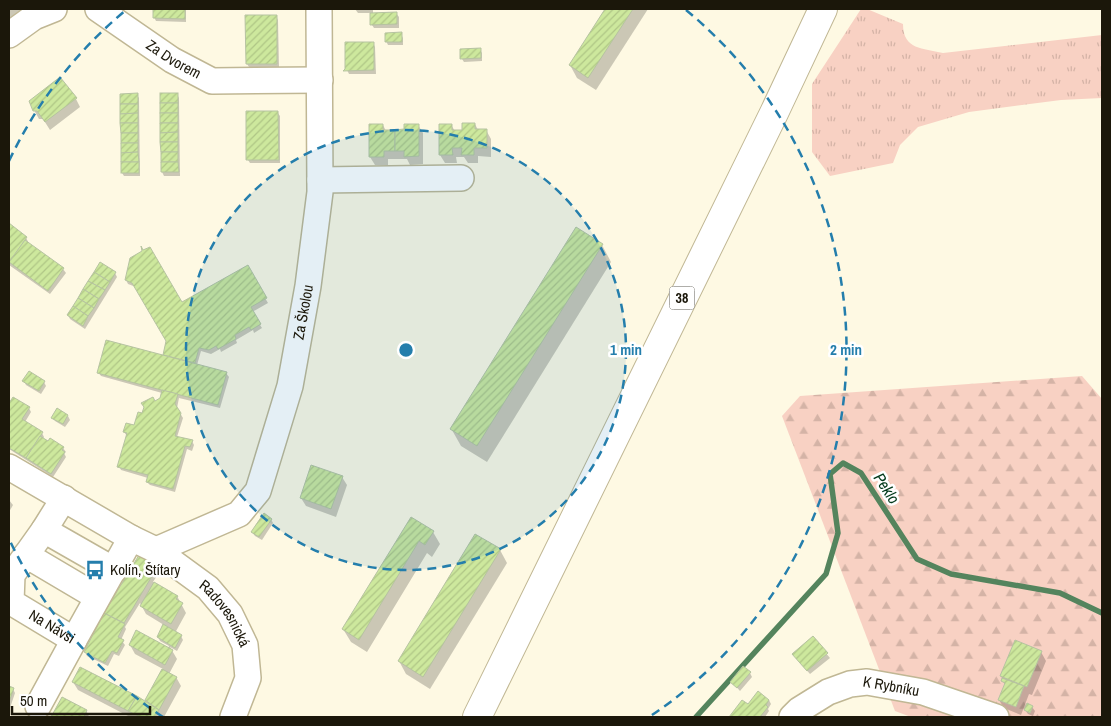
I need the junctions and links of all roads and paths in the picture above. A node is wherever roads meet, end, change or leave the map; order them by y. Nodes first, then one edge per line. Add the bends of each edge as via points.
1 (54, 9) edge
2 (98, 9) edge
3 (319, 9) edge
4 (823, 9) edge
5 (9, 34) edge
6 (320, 80) junction
7 (461, 178) dead end
8 (320, 180) junction
9 (9, 466) edge
10 (64, 498) junction
11 (44, 530) junction
12 (132, 538) junction
13 (156, 550) junction
14 (16, 567) edge
15 (114, 570) junction
16 (98, 597) junction
17 (74, 640) junction
18 (38, 706) dead end
19 (233, 717) edge
20 (477, 717) edge
21 (792, 717) edge
22 (996, 717) edge

1 - 5 street via 34,17
2 - 6 street, Za Dvorem via 172,60 212,82
3 - 6 street, Za Školou
4 - 20 main road, 38
6 - 8 street, Za Školou
7 - 8 street
8 - 13 street, Za Školou via 308,286 290,386 258,491 239,514
9 - 10 street, Radovesnická
10 - 11 street
10 - 12 street, Radovesnická
11 - 14 street
11 - 15 street
12 - 13 street, Radovesnická
12 - 15 street, Na Návsi
13 - 19 street, Radovesnická via 208,588 230,614 245,645 248,678
14 - 16 street
14 - 17 street, Na Návsi via 11,602
15 - 16 street, Na Návsi
16 - 17 street, Na Návsi
17 - 18 street
21 - 22 street, K Rybníku via 828,692 867,682 924,692

